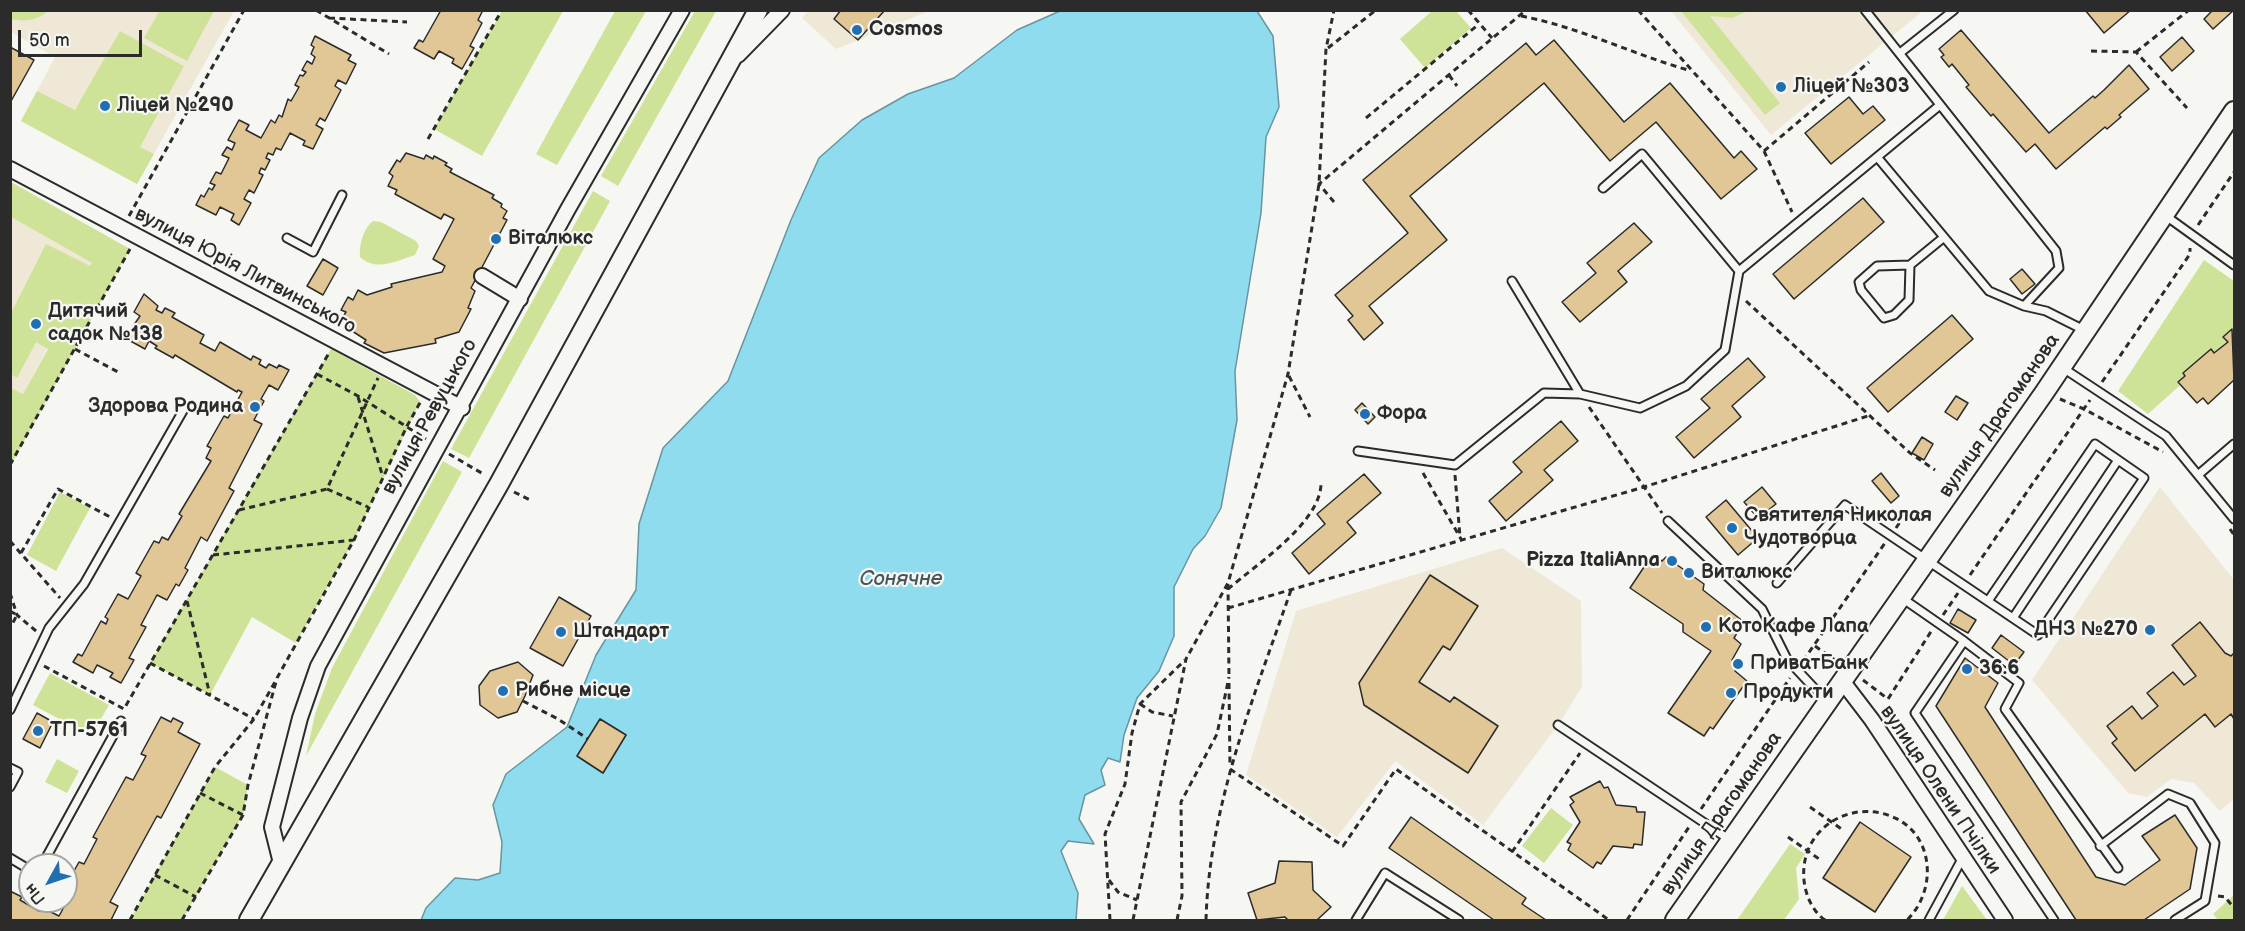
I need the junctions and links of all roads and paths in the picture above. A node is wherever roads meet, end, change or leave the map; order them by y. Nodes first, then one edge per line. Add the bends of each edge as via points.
1 (244, 10) edge
2 (316, 10) edge
3 (502, 10) edge
4 (682, 10) edge
5 (758, 10) edge
6 (782, 10) edge
7 (1334, 10) edge
8 (1468, 10) edge
9 (1526, 10) edge
10 (1638, 10) edge
11 (1865, 10) edge
12 (1954, 10) edge
13 (2189, 10) edge
14 (1376, 11) edge
15 (1520, 16) junction
16 (328, 18) junction
17 (406, 22) dead end
18 (1479, 24) junction
19 (1492, 38) junction
20 (1326, 49) junction
21 (2091, 51) dead end
22 (2136, 52) junction
23 (1900, 53) junction
24 (389, 54) dead end
25 (1869, 62) dead end
26 (730, 63) junction
27 (1690, 70) junction
28 (1449, 75) junction
29 (1457, 86) dead end
30 (1940, 105) junction
31 (2187, 108) dead end
32 (2235, 111) edge
33 (1366, 118) dead end
34 (428, 140) dead end
35 (1764, 151) junction
36 (1878, 158) junction
37 (10, 169) edge
38 (2235, 172) edge
39 (1319, 184) junction
40 (1603, 188) dead end
41 (342, 195) dead end
42 (1334, 202) dead end
43 (2163, 214) junction
44 (126, 220) dead end
45 (1797, 222) junction
46 (2192, 234) junction
47 (288, 238) dead end
48 (1943, 238) junction
49 (130, 249) dead end
50 (1910, 265) junction
51 (2235, 265) edge
52 (1739, 271) junction
53 (482, 276) dead end
54 (1512, 281) dead end
55 (1737, 293) junction
56 (520, 299) junction
57 (2024, 306) junction
58 (2086, 331) junction
59 (75, 349) junction
60 (331, 349) dead end
61 (2061, 367) junction
62 (118, 372) dead end
63 (317, 374) junction
64 (1288, 374) junction
65 (379, 376) dead end
66 (2096, 392) junction
67 (2044, 393) junction
68 (1580, 394) junction
69 (358, 396) junction
70 (365, 402) junction
71 (420, 402) dead end
72 (462, 408) junction
73 (184, 409) dead end
74 (2084, 409) junction
75 (362, 411) junction
76 (1871, 415) junction
77 (1310, 417) dead end
78 (407, 426) junction
79 (2235, 444) edge
80 (439, 448) junction
81 (1358, 451) dead end
82 (2165, 453) dead end
83 (1415, 460) junction
84 (2118, 460) junction
85 (10, 465) edge
86 (1455, 465) junction
87 (1935, 470) dead end
88 (2198, 475) junction
89 (384, 478) junction
90 (499, 484) junction
91 (1321, 484) dead end
92 (1644, 487) junction
93 (327, 489) junction
94 (530, 500) dead end
95 (368, 507) junction
96 (238, 511) junction
97 (2235, 519) edge
98 (120, 522) junction
99 (1668, 522) joint
100 (1900, 522) dead end
101 (2228, 526) dead end
102 (1893, 531) dead end
103 (2235, 535) edge
104 (1461, 539) junction
105 (354, 540) junction
106 (10, 541) edge
107 (1887, 541) dead end
108 (21, 553) junction
109 (212, 555) junction
110 (1928, 560) junction
111 (1228, 583) junction
112 (1777, 583) dead end
113 (1228, 589) junction
114 (1291, 590) junction
115 (10, 593) edge
116 (1901, 597) junction
117 (187, 600) junction
118 (1988, 601) junction
119 (67, 606) junction
120 (1228, 608) junction
121 (10, 611) edge
122 (17, 615) junction
123 (2013, 618) junction
124 (1937, 623) junction
125 (10, 628) edge
126 (45, 638) junction
127 (1964, 642) junction
128 (1815, 646) junction
129 (1186, 659) junction
130 (34, 660) junction
131 (150, 663) junction
132 (1795, 670) junction
133 (1846, 676) junction
134 (1229, 677) junction
135 (278, 678) junction
136 (210, 695) junction
137 (523, 701) dead end
138 (1828, 703) junction
139 (1140, 704) junction
140 (10, 710) edge
141 (1173, 716) junction
142 (254, 719) junction
143 (121, 721) dead end
144 (1558, 725) dead end
145 (588, 738) dead end
146 (1586, 744) junction
147 (10, 768) edge
148 (1230, 770) junction
149 (10, 787) edge
150 (200, 793) junction
151 (1810, 807) dead end
152 (243, 815) junction
153 (1697, 815) junction
154 (1831, 821) junction
155 (1844, 830) dead end
156 (1788, 837) dead end
157 (1731, 840) junction
158 (2100, 846) junction
159 (1808, 851) junction
160 (1512, 852) junction
161 (49, 853) edge
162 (1962, 859) junction
163 (1822, 861) dead end
164 (281, 863) junction
165 (2118, 868) dead end
166 (155, 875) junction
167 (1108, 879) junction
168 (2206, 893) junction
169 (196, 897) junction
170 (1137, 900) junction
171 (2235, 908) edge
172 (130, 921) edge
173 (182, 921) edge
174 (249, 921) edge
175 (1110, 921) edge
176 (1132, 921) edge
177 (1177, 921) edge
178 (1206, 921) edge
179 (1356, 921) edge
180 (1459, 921) edge
181 (1609, 921) edge
182 (1627, 921) edge
183 (1675, 921) edge
184 (1825, 921) edge
185 (1907, 921) edge
186 (1929, 921) edge
187 (2004, 921) edge
188 (2054, 921) edge
189 (2175, 921) edge

1 - 44 path
2 - 16 path
3 - 34 path
4 - 56 street, вулиця Ревуцького
5 - 26 street
6 - 26 street
7 - 20 path
8 - 18 path
9 - 15 path
10 - 27 path
11 - 23 lane
12 - 23 lane
13 - 22 path
14 - 20 path
15 - 19 path
15 - 27 path via 1559,23
16 - 17 path
16 - 24 path
18 - 19 path
18 - 33 path
19 - 28 path
20 - 39 path
21 - 22 path
22 - 31 path
23 - 30 lane
25 - 35 path
26 - 90 street
27 - 35 path
28 - 29 path
28 - 39 path
30 - 36 lane
30 - 57 lane via 2056,251 2059,268
32 - 43 street, вулиця Драгоманова
35 - 45 path
36 - 45 lane
36 - 48 lane
37 - 72 street, вулиця Юрія Литвинського
38 - 46 path
39 - 42 path
39 - 64 path
40 - 52 lane via 1642,154
41 - 47 lane via 312,252
43 - 46 lane
43 - 58 street, вулиця Драгоманова
45 - 52 lane
46 - 51 lane
46 - 66 path via 2190,254
48 - 50 lane
48 - 57 lane via 1989,291
49 - 59 path
50 - 50 lane via 1877,266 1859,282 1884,318 1894,315 1909,300
52 - 55 lane
53 - 56 street
54 - 68 lane
55 - 68 lane via 1725,350 1686,386 1640,408
55 - 76 path
56 - 72 street, вулиця Ревуцького
57 - 58 lane via 2046,311
58 - 61 street, вулиця Драгоманова
59 - 62 path
59 - 85 path
60 - 63 path
61 - 66 lane
61 - 67 street, вулиця Драгоманова
63 - 69 path
63 - 96 path
64 - 77 path
64 - 111 path
65 - 70 path
66 - 74 path
66 - 88 lane via 2166,436
67 - 74 path
67 - 110 street, вулиця Драгоманова
68 - 86 lane via 1544,393
68 - 92 path
69 - 70 path
69 - 75 path
70 - 75 path
70 - 78 path
71 - 78 path
72 - 80 street, вулиця Ревуцького
73 - 98 lane
74 - 82 path
74 - 124 path
75 - 89 path
75 - 93 path
76 - 87 path via 1910,453
76 - 92 path
78 - 80 path
78 - 89 path
79 - 88 lane
80 - 90 path
80 - 164 street, вулиця Ревуцького via 318,666 300,718 272,827
81 - 83 lane
83 - 86 lane
83 - 104 path
84 - 118 lane via 2094,444
84 - 123 lane
84 - 123 lane via 2144,478 2038,635
86 - 104 path
88 - 97 lane
89 - 95 path
90 - 94 path
90 - 164 street
91 - 113 path via 1321,495 1310,517
92 - 99 path
92 - 104 path
93 - 95 path
93 - 96 path
95 - 105 path
96 - 109 path
98 - 108 path via 58,489
98 - 119 lane
99 - 132 lane via 1762,609
100 - 102 path
101 - 103 path
104 - 114 path
105 - 109 path
105 - 135 path
106 - 108 path
107 - 128 path
108 - 119 path
109 - 117 path
110 - 112 lane via 1845,505
110 - 116 street, вулиця Драгоманова
110 - 118 lane
111 - 113 path
111 - 129 path
113 - 120 path
114 - 120 path
114 - 148 path
115 - 122 path
116 - 124 lane
116 - 133 street, вулиця Драгоманова
117 - 131 path
117 - 136 path
118 - 123 lane
119 - 126 lane
120 - 134 path
121 - 122 path
122 - 125 path
122 - 126 path
124 - 127 lane
124 - 133 path via 1888,699
126 - 130 lane
127 - 158 lane via 2019,683 2005,709
127 - 188 lane via 1916,713
128 - 132 path
128 - 133 path
129 - 139 path
129 - 141 path
130 - 131 path via 124,709
130 - 140 lane
131 - 136 path
132 - 138 lane
132 - 153 path
133 - 138 street, вулиця Драгоманова
133 - 162 street, вулиця Олени Пчілки
134 - 148 path
134 - 177 path via 1217,734 1181,802 1182,896
135 - 142 path
135 - 152 path
136 - 142 path
137 - 145 path
138 - 157 street, вулиця Драгоманова
139 - 141 path via 1152,712
139 - 167 path via 1125,784 1105,834
141 - 170 path
142 - 150 path via 215,767
143 - 161 lane
144 - 146 lane
146 - 153 lane
146 - 160 path
147 - 149 lane via 18,772
148 - 160 path via 1343,846 1396,769
148 - 178 path via 1207,878
150 - 152 path
150 - 166 path
151 - 154 path
152 - 169 path
153 - 157 lane
153 - 182 path
154 - 155 path
154 - 159 path via 1814,837
154 - 185 path via 1851,812 1873,811 1894,817 1911,830 1923,848 1929,869 1926,891
156 - 159 path
157 - 183 street, вулиця Драгоманова
158 - 165 lane
158 - 168 lane via 2168,794 2190,803 2215,843
159 - 163 path
159 - 184 path via 1803,879 1809,900
160 - 181 path
162 - 186 lane
162 - 187 street, вулиця Олени Пчілки
164 - 174 street
166 - 169 path
166 - 172 path
167 - 170 path via 1118,892
167 - 175 path
168 - 171 path via 2225,897
168 - 189 lane via 2205,901
169 - 173 path
170 - 176 path
179 - 180 lane via 1385,873

